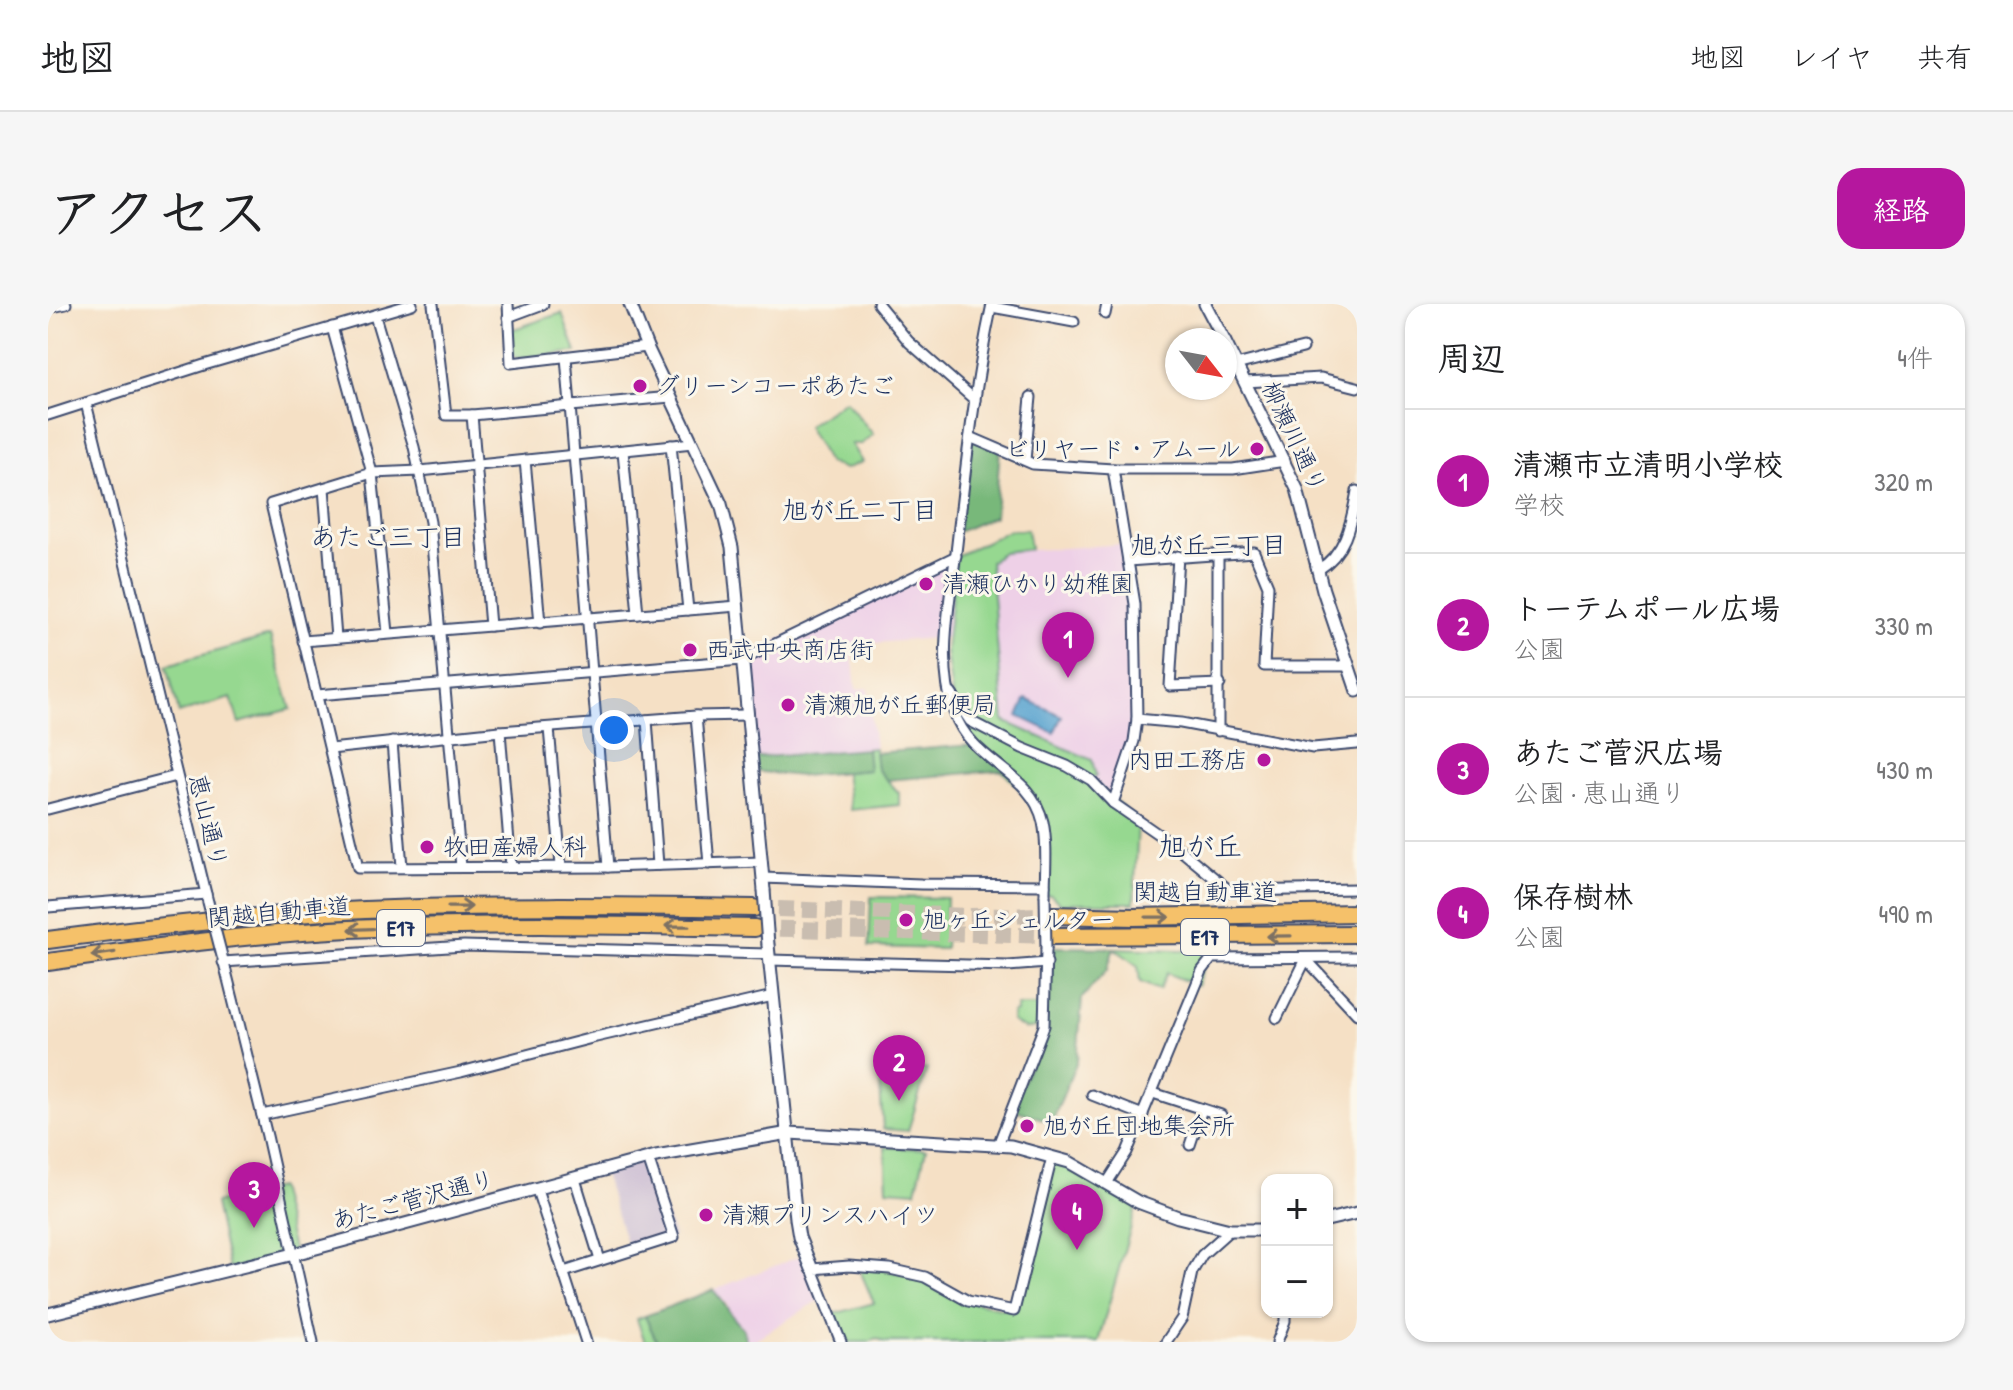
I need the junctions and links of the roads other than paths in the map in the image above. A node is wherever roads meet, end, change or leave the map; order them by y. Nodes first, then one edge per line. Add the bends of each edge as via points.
1 (66, 304) edge
2 (412, 304) edge
3 (433, 304) edge
4 (508, 304) edge
5 (543, 304) edge
6 (630, 304) edge
7 (878, 304) edge
8 (1205, 304) edge
9 (992, 305) edge
10 (48, 308) edge
11 (375, 316) junction
12 (508, 317) junction
13 (1074, 322) dead end
14 (332, 327) junction
15 (1218, 328) edge
16 (647, 347) junction
17 (1303, 348) dead end
18 (566, 357) junction
19 (1237, 365) edge
20 (1237, 367) edge
21 (1245, 382) junction
22 (1357, 387) edge
23 (671, 397) junction
24 (1031, 397) dead end
25 (975, 400) junction
26 (86, 403) junction
27 (570, 407) junction
28 (48, 415) edge
29 (472, 415) junction
30 (970, 437) junction
31 (693, 443) junction
32 (671, 445) junction
33 (623, 451) junction
34 (575, 455) junction
35 (525, 460) junction
36 (1025, 460) junction
37 (1285, 461) junction
38 (475, 464) junction
39 (1113, 469) junction
40 (420, 471) junction
41 (372, 473) junction
42 (324, 488) junction
43 (1357, 491) edge
44 (1218, 554) junction
45 (956, 556) junction
46 (1178, 556) junction
47 (1128, 561) junction
48 (1318, 570) junction
49 (738, 606) junction
50 (688, 610) junction
51 (638, 614) junction
52 (587, 619) junction
53 (540, 623) junction
54 (490, 626) junction
55 (440, 629) junction
56 (388, 633) junction
57 (336, 638) junction
58 (303, 641) junction
59 (742, 660) junction
60 (1348, 666) junction
61 (591, 673) junction
62 (443, 683) junction
63 (1220, 684) junction
64 (949, 691) junction
65 (1357, 691) edge
66 (317, 695) junction
67 (746, 715) junction
68 (696, 716) junction
69 (1137, 719) junction
70 (647, 720) junction
71 (597, 724) junction
72 (549, 728) junction
73 (500, 731) junction
74 (1218, 731) junction
75 (449, 736) junction
76 (392, 742) junction
77 (1357, 744) edge
78 (330, 749) junction
79 (176, 776) junction
80 (1113, 803) junction
81 (48, 809) edge
82 (761, 862) junction
83 (709, 864) junction
84 (658, 865) junction
85 (561, 866) junction
86 (402, 867) junction
87 (461, 867) junction
88 (511, 867) junction
89 (608, 867) junction
90 (763, 884) junction
91 (1357, 889) edge
92 (1045, 890) junction
93 (207, 898) junction
94 (48, 907) edge
95 (754, 908) tunnel mouth
96 (1357, 913) edge
97 (1052, 915) tunnel mouth
98 (755, 928) tunnel mouth
99 (1357, 934) edge
100 (48, 940) edge
101 (1049, 942) junction
102 (768, 953) junction
103 (1357, 957) edge
104 (223, 959) junction
105 (1306, 959) junction
106 (48, 962) edge
107 (1047, 963) junction
108 (773, 996) junction
109 (1357, 1014) edge
110 (1277, 1018) dead end
111 (1153, 1093) junction
112 (1092, 1095) dead end
113 (1202, 1109) junction
114 (262, 1115) junction
115 (1143, 1115) junction
116 (1221, 1115) dead end
117 (789, 1133) junction
118 (998, 1145) junction
119 (1190, 1145) dead end
120 (1052, 1157) junction
121 (648, 1158) junction
122 (575, 1179) junction
123 (1107, 1183) junction
124 (537, 1190) junction
125 (1357, 1213) edge
126 (1333, 1219) edge
127 (1230, 1230) junction
128 (1261, 1230) edge
129 (294, 1254) junction
130 (600, 1260) junction
131 (812, 1269) junction
132 (564, 1272) junction
133 (48, 1314) edge
134 (1285, 1318) edge
135 (313, 1342) edge
136 (586, 1342) edge
137 (841, 1342) edge
138 (1166, 1342) edge
139 (1277, 1342) edge

1 - 10 street
2 - 11 street
3 - 29 street via 446,415
4 - 12 street
5 - 12 street
6 - 16 street
7 - 25 street via 909,342
8 - 15 street, 柳瀬川通り
9 - 13 street
9 - 25 street
11 - 14 street
11 - 40 street
12 - 18 street via 511,363
14 - 26 street
14 - 41 street
16 - 18 street
16 - 23 street
17 - 19 street
18 - 27 street
20 - 21 street, 柳瀬川通り
21 - 22 street via 1321,378
21 - 37 street, 柳瀬川通り
23 - 27 street
23 - 31 street
24 - 36 street
25 - 30 street
26 - 28 street
26 - 79 street, 恵山通り
27 - 29 street
27 - 34 street
29 - 38 street
30 - 36 street
30 - 45 street
31 - 32 street
31 - 49 street via 721,504
32 - 33 street
32 - 50 street
33 - 34 street
33 - 51 street
34 - 35 street
34 - 52 street
35 - 38 street
35 - 53 street
36 - 39 street
37 - 39 street via 1233,469
37 - 48 street, 柳瀬川通り
38 - 40 street
38 - 54 street
39 - 47 street
40 - 41 street
40 - 55 street
41 - 42 street
41 - 56 street
42 - 57 street
42 - 58 street via 271,504
43 - 48 street via 1340,552
44 - 46 street
44 - 60 street via 1254,552 1268,586 1264,666
44 - 63 street
45 - 59 street
45 - 64 street via 946,651
46 - 47 street
46 - 63 street via 1170,686
47 - 69 street via 1135,604
48 - 60 street, 柳瀬川通り
49 - 50 street
49 - 59 street
50 - 51 street
51 - 52 street
52 - 53 street
52 - 61 street
53 - 54 street
54 - 55 street
55 - 56 street
55 - 62 street
56 - 57 street
57 - 58 street
58 - 66 street
59 - 61 street
59 - 67 street
60 - 65 street, 柳瀬川通り
61 - 62 street
61 - 71 street
62 - 66 street
62 - 75 street
63 - 74 street
64 - 80 street via 970,721 1067,766 1091,780
64 - 92 street via 972,745 1006,770 1037,806 1044,824
66 - 78 street
67 - 68 street
67 - 82 street
68 - 70 street
68 - 83 street
69 - 74 street
69 - 80 street
70 - 71 street
70 - 84 street
71 - 72 street
71 - 89 street
72 - 73 street
72 - 85 street
73 - 75 street
73 - 88 street
74 - 77 street via 1313,748
75 - 76 street
75 - 87 street
76 - 78 street
76 - 86 street
78 - 86 street via 358,868
79 - 81 street
79 - 93 street, 恵山通り
80 - 91 street via 1230,891
82 - 83 street
82 - 90 street
83 - 84 street
84 - 89 street
85 - 88 street
85 - 89 street
86 - 87 street
87 - 88 street
90 - 92 street
90 - 102 street, bridge
92 - 101 street, bridge
93 - 94 street
93 - 104 street, 恵山通り, bridge
100 -> 95 highway, 関越自動車道 / E17 via 345,911
97 -> 96 highway, 関越自動車道 / E17
98 -> 106 highway, 関越自動車道 / E17 via 587,924 348,929
99 -> 101 highway, 関越自動車道 / E17
101 - 107 street
102 - 104 street via 464,946
102 - 107 street via 1008,966
102 - 108 street
103 - 105 street
104 - 114 street, 恵山通り
105 - 109 street
105 - 110 street
105 - 111 street via 1212,958
107 - 118 street via 1044,1026
108 - 114 street
108 - 117 street
111 - 113 street
111 - 115 street
112 - 115 street
113 - 116 street
113 - 119 street
114 - 129 street, 恵山通り
115 - 123 street
117 - 118 street, あたご菅沢通り
117 - 121 street, あたご菅沢通り
117 - 131 street via 799,1237
118 - 120 street, あたご菅沢通り
120 - 123 street, あたご菅沢通り
120 - 131 street via 1014,1311 968,1301 925,1277 890,1269
121 - 122 street, あたご菅沢通り
121 - 130 street via 674,1237
122 - 124 street, あたご菅沢通り
122 - 130 street
123 - 127 street, あたご菅沢通り via 1147,1206
124 - 129 street, あたご菅沢通り
124 - 132 street
125 - 126 street
127 - 128 street, あたご菅沢通り
127 - 138 street via 1192,1272 1182,1318
129 - 133 street, あたご菅沢通り
129 - 135 street, 恵山通り
130 - 132 street
131 - 137 street
132 - 136 street
134 - 139 street

